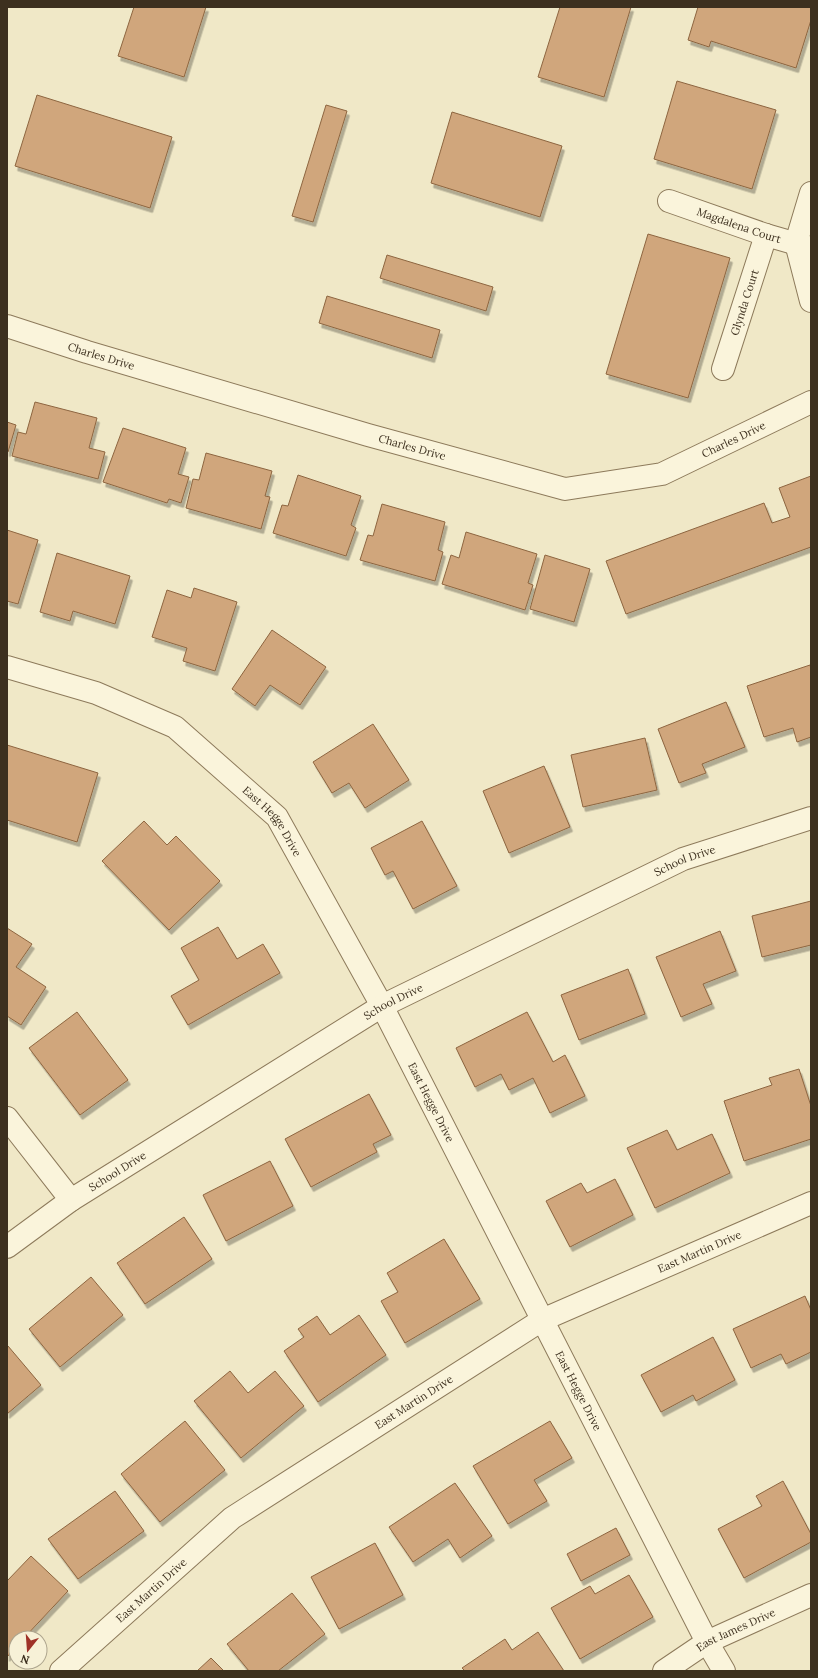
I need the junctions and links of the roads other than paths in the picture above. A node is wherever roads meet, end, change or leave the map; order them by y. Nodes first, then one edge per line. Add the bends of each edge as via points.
1 (811, 193) edge
2 (668, 200) dead end
3 (766, 235) junction
4 (803, 245) edge
5 (811, 301) edge
6 (7, 326) edge
7 (723, 370) dead end
8 (811, 402) edge
9 (7, 667) edge
10 (811, 818) edge
11 (382, 1006) junction
12 (7, 1118) edge
13 (70, 1200) junction
14 (811, 1204) edge
15 (7, 1247) edge
16 (542, 1320) junction
17 (811, 1595) edge
18 (707, 1642) junction
19 (62, 1671) edge
20 (664, 1671) edge
21 (724, 1671) edge

1 - 4 street
2 - 3 street, Magdalena Court
3 - 4 street, Magdalena Court
3 - 7 street, Glynda Court
4 - 5 street
6 - 8 street, Charles Drive via 352,430 564,489 662,474
9 - 11 street, East Hegge Drive via 96,693 174,727 277,817
10 - 11 street, School Drive via 682,859
11 - 13 street, School Drive
11 - 16 street, East Hegge Drive
12 - 13 street
13 - 15 street, School Drive
14 - 16 street, East Martin Drive
16 - 18 street, East Hegge Drive
16 - 19 street, East Martin Drive via 232,1518
17 - 18 street, East James Drive
18 - 20 street, East James Drive
18 - 21 street, East Hegge Drive

